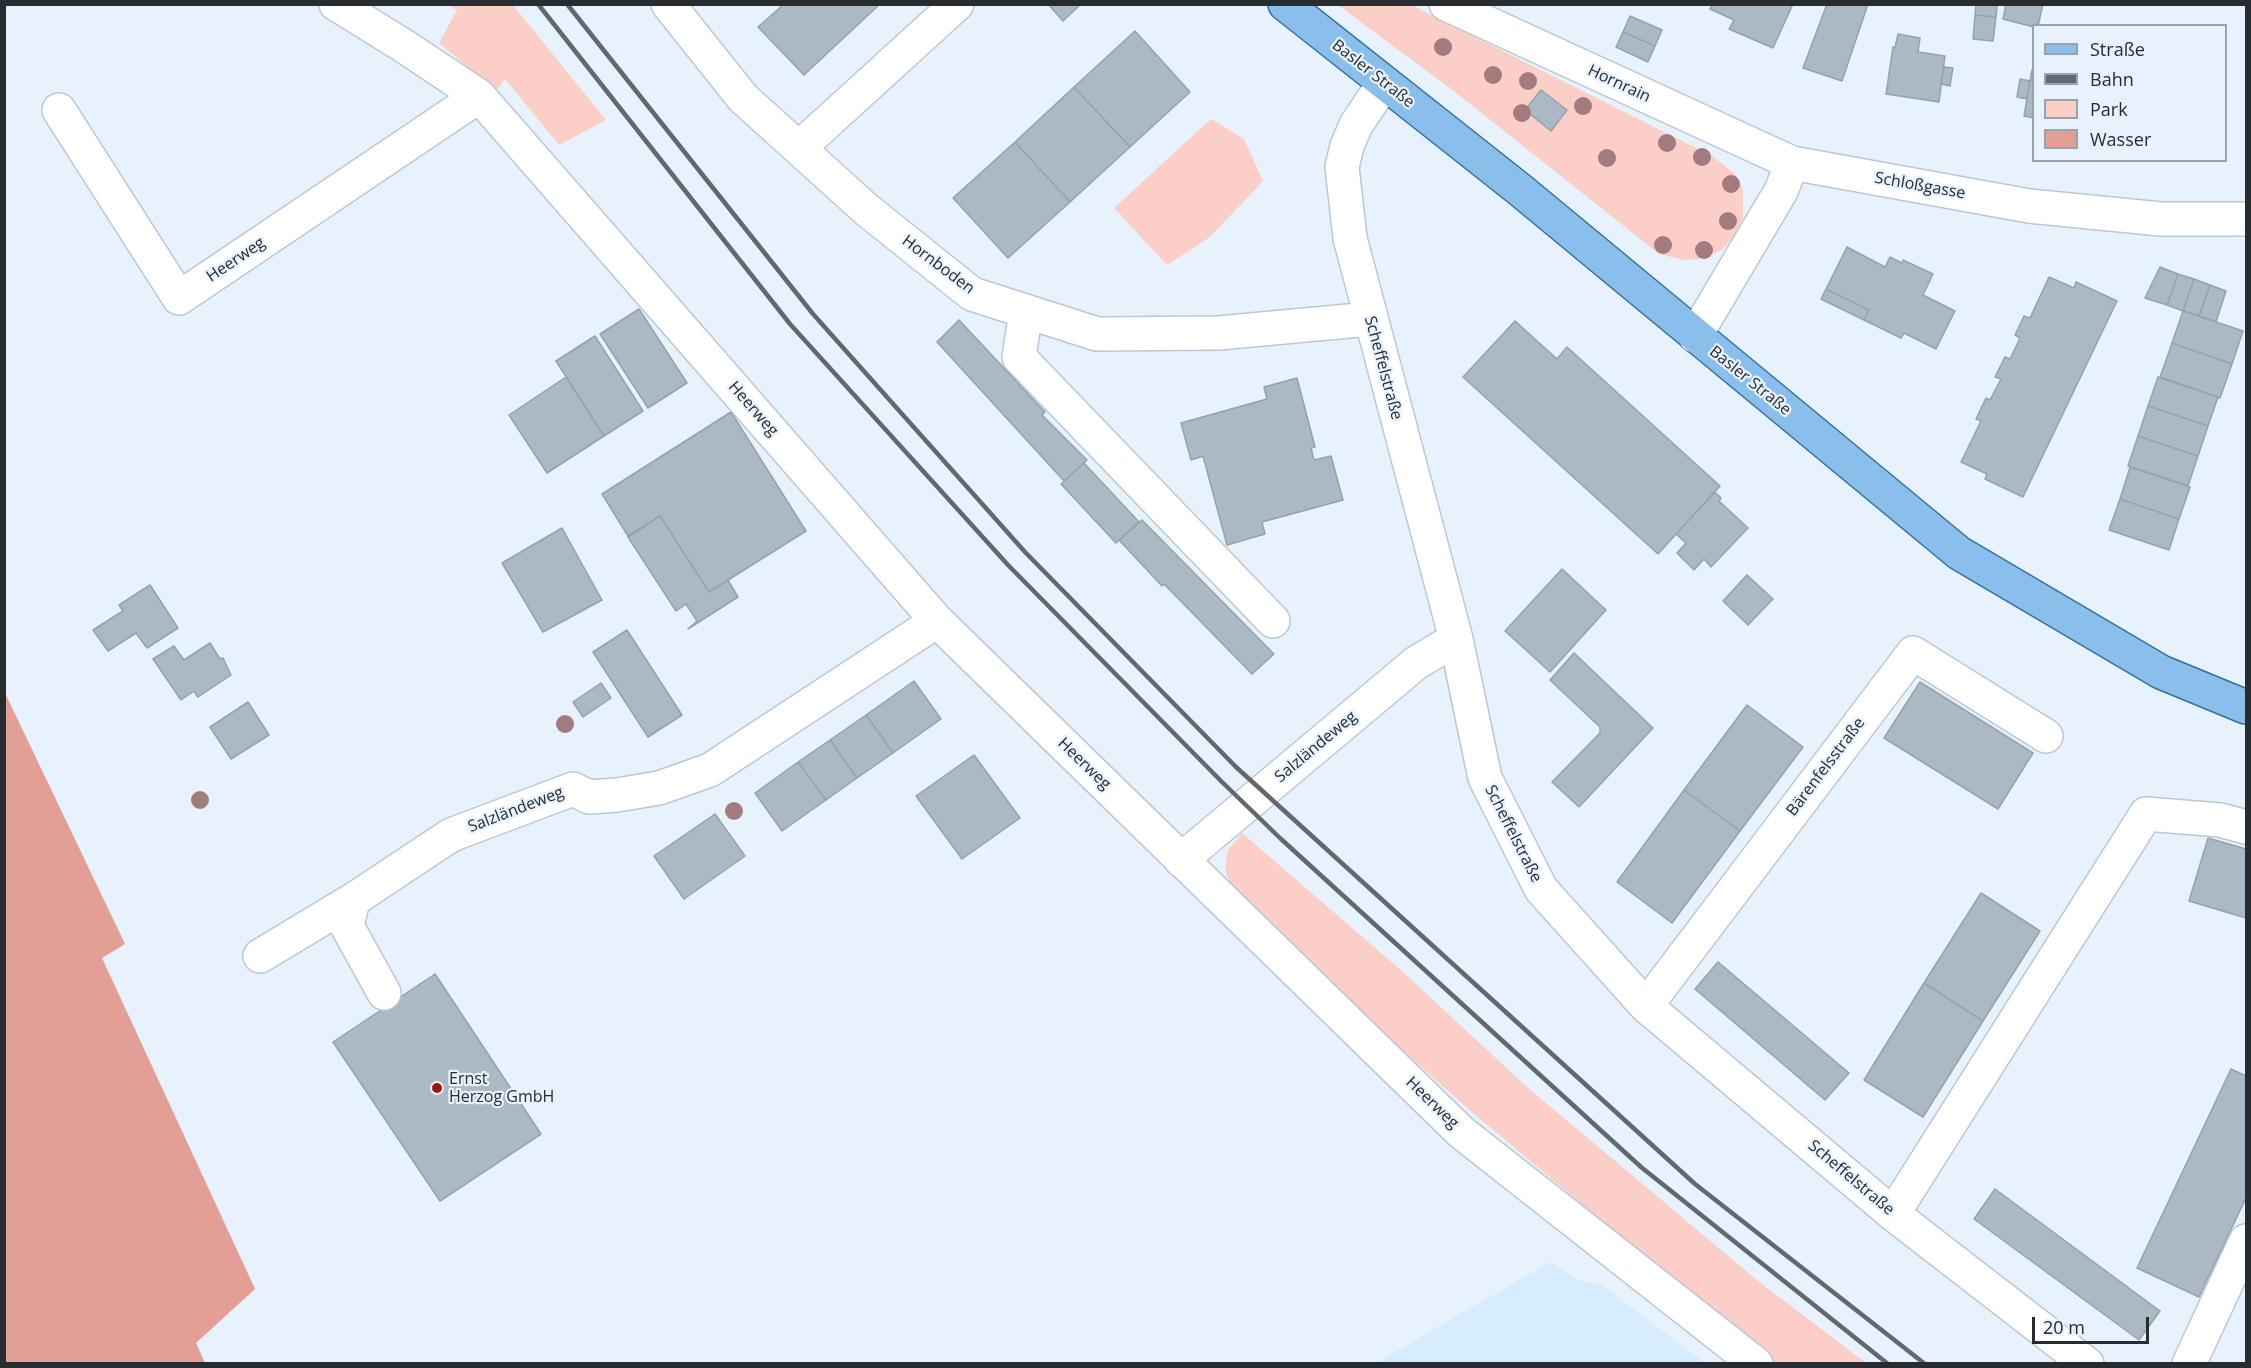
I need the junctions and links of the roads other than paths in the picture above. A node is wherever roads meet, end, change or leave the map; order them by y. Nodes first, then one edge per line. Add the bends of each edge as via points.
1 (336, 4) edge
2 (668, 4) edge
3 (957, 4) edge
4 (1285, 4) edge
5 (1446, 4) edge
6 (1384, 83) junction
7 (479, 96) junction
8 (59, 110) dead end
9 (799, 148) junction
10 (1792, 163) junction
11 (2247, 219) edge
12 (1026, 311) junction
13 (1370, 319) junction
14 (1695, 336) junction
15 (937, 621) junction
16 (1273, 621) dead end
17 (1456, 639) junction
18 (2247, 707) edge
19 (2046, 736) dead end
20 (2247, 827) edge
21 (1181, 860) junction
22 (353, 900) junction
23 (260, 956) dead end
24 (384, 993) dead end
25 (1646, 1006) junction
26 (1893, 1214) junction
27 (2247, 1241) edge
28 (1756, 1364) edge
29 (2087, 1364) edge
30 (2189, 1364) edge

1 - 7 street, Heerweg
2 - 9 street, Hornboden via 743,98
3 - 9 street
4 - 6 main road, Basler Straße
5 - 10 street, Hornrain
6 - 13 street, Scheffelstraße via 1356,124 1342,167 1350,238
6 - 14 main road, Basler Straße
7 - 8 street, Heerweg via 179,298
7 - 15 street, Heerweg
9 - 12 street, Hornboden via 867,210 972,294
10 - 11 street, Schloßgasse via 2029,206 2161,219
10 - 14 street via 1781,191
12 - 13 street, Hornboden via 1097,334 1219,333
12 - 16 street via 1019,357
13 - 17 street, Scheffelstraße
14 - 18 main road, Basler Straße via 1959,553 2160,672
15 - 21 street, Heerweg
15 - 22 street, Salzländeweg via 710,770 659,788 617,795 589,797 573,789 451,835
17 - 21 street, Salzländeweg via 1416,663
17 - 25 street, Scheffelstraße via 1485,778 1541,889
19 - 25 street, Bärenfelsstraße via 1913,653
20 - 26 street via 2220,820 2146,814
21 - 28 street, Heerweg via 1461,1132
22 - 23 street, Salzländeweg
22 - 24 street via 347,926
25 - 26 street, Scheffelstraße
26 - 29 street, Scheffelstraße
27 - 30 street

